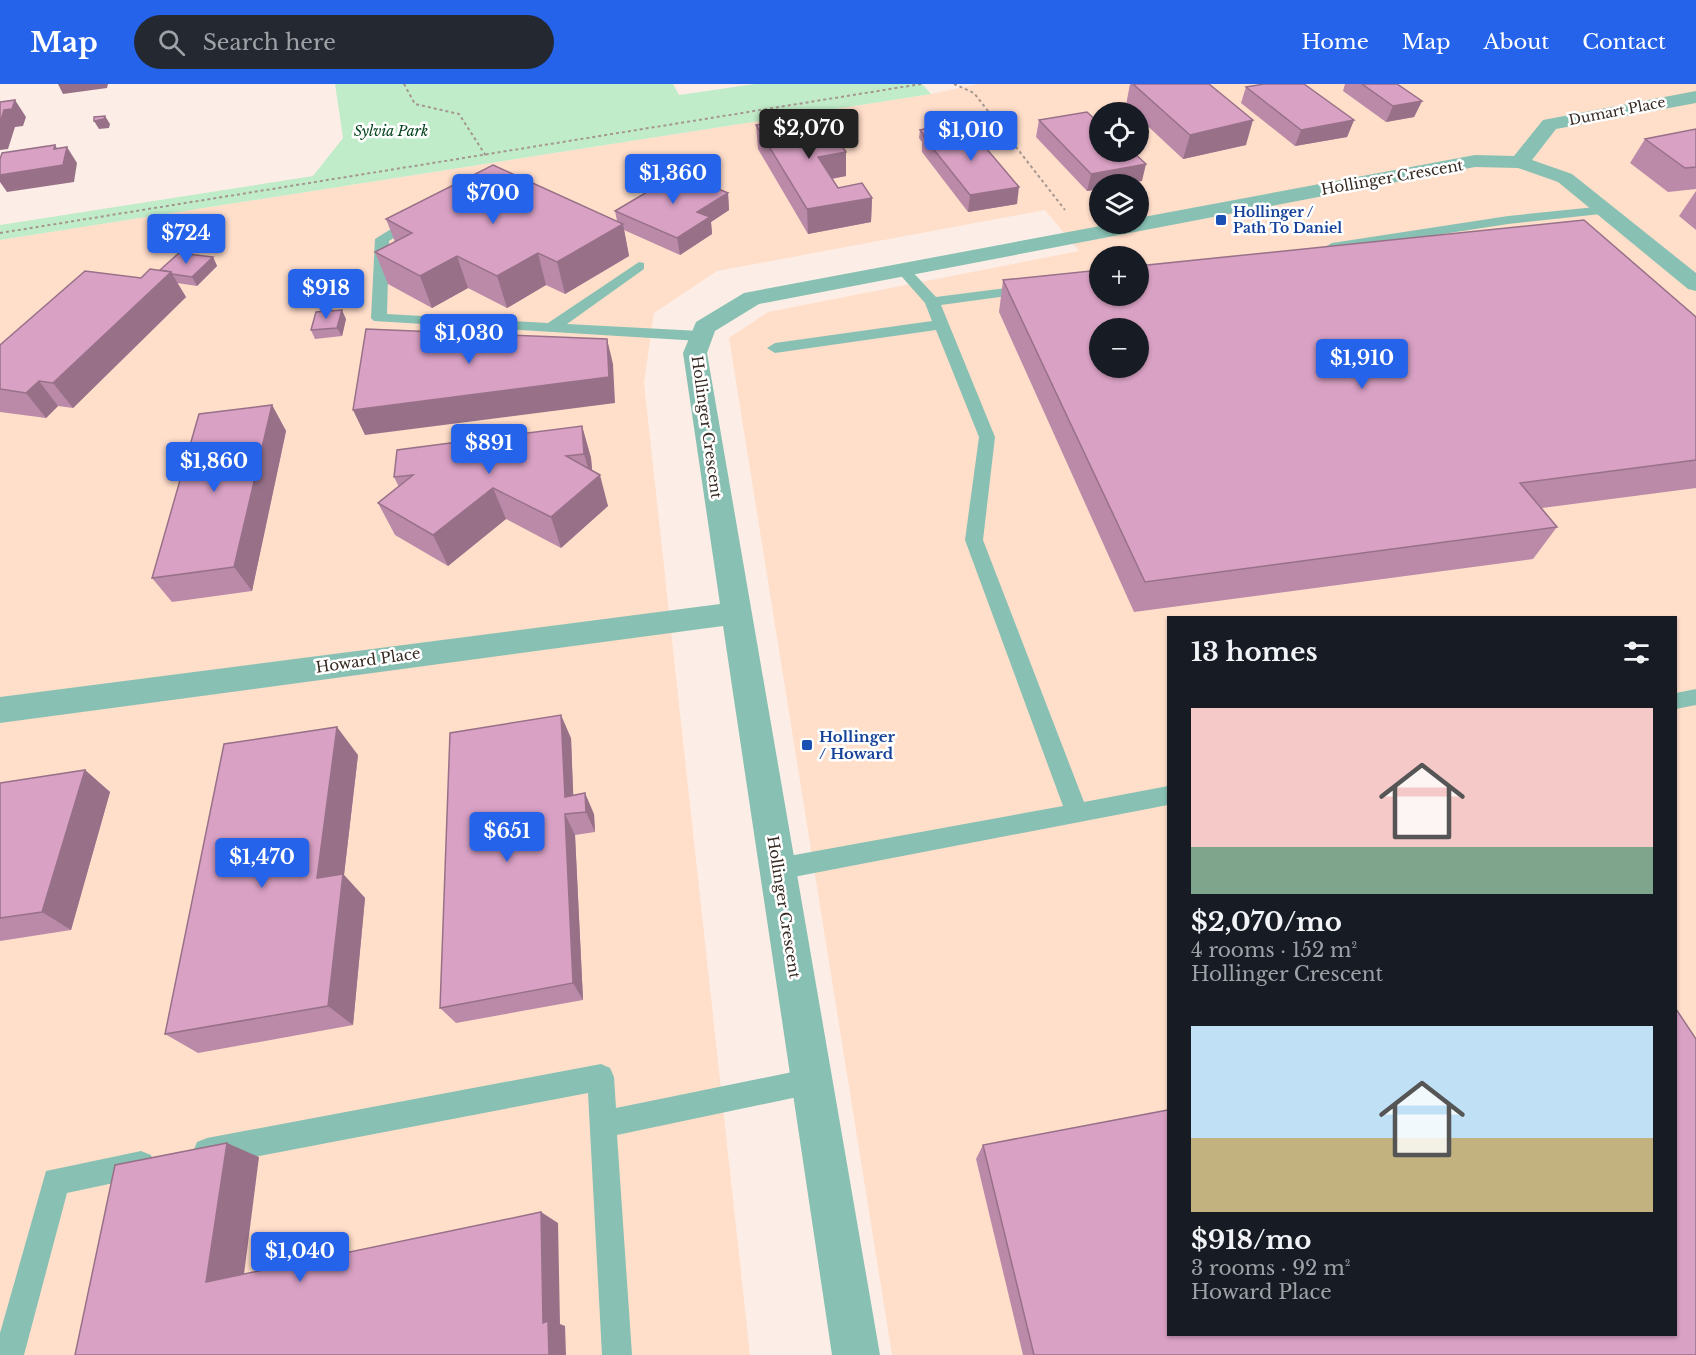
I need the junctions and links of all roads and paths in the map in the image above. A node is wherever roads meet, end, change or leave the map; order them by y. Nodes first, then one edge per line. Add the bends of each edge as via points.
1 (404, 84) edge
2 (921, 84) edge
3 (954, 84) edge
4 (1696, 97) edge
5 (486, 156) junction
6 (1520, 162) junction
7 (427, 210) edge
8 (1605, 210) junction
9 (0, 233) edge
10 (1086, 234) junction
11 (1315, 250) edge
12 (639, 266) dead end
13 (902, 269) junction
14 (1696, 284) edge
15 (1044, 287) edge
16 (932, 302) junction
17 (939, 325) junction
18 (551, 328) junction
19 (700, 336) junction
20 (775, 348) dead end
21 (736, 613) junction
22 (1696, 697) edge
23 (1677, 701) edge
24 (0, 710) edge
25 (1167, 796) edge
26 (1077, 813) junction
27 (778, 869) junction
28 (812, 1082) junction
29 (603, 1124) junction
30 (7, 1354) edge
31 (617, 1355) edge
32 (856, 1355) edge

1 - 5 path via 415,104 459,114
2 - 5 path
3 - 10 path via 974,93
4 - 6 street, Dumart Place via 1550,124
5 - 9 path
6 - 8 street, Hollinger Crescent via 1565,178
6 - 10 street, Hollinger Crescent via 1475,161
7 - 18 lane via 382,239 379,318
8 - 11 lane via 1508,220
8 - 14 street, Hollinger Crescent
10 - 13 street, Hollinger Crescent
12 - 18 lane
13 - 16 lane
13 - 19 street, Hollinger Crescent via 752,298 704,327
15 - 16 lane
16 - 17 lane
17 - 20 lane
17 - 26 lane via 987,437 974,540
18 - 19 lane
19 - 21 street, Hollinger Crescent via 694,353
21 - 24 street, Howard Place
21 - 27 street, Hollinger Crescent
22 - 23 lane
25 - 26 lane
26 - 27 lane
27 - 28 street, Hollinger Crescent
28 - 29 lane
28 - 32 street, Hollinger Crescent
29 - 30 lane via 601,1077 56,1181
29 - 31 lane

